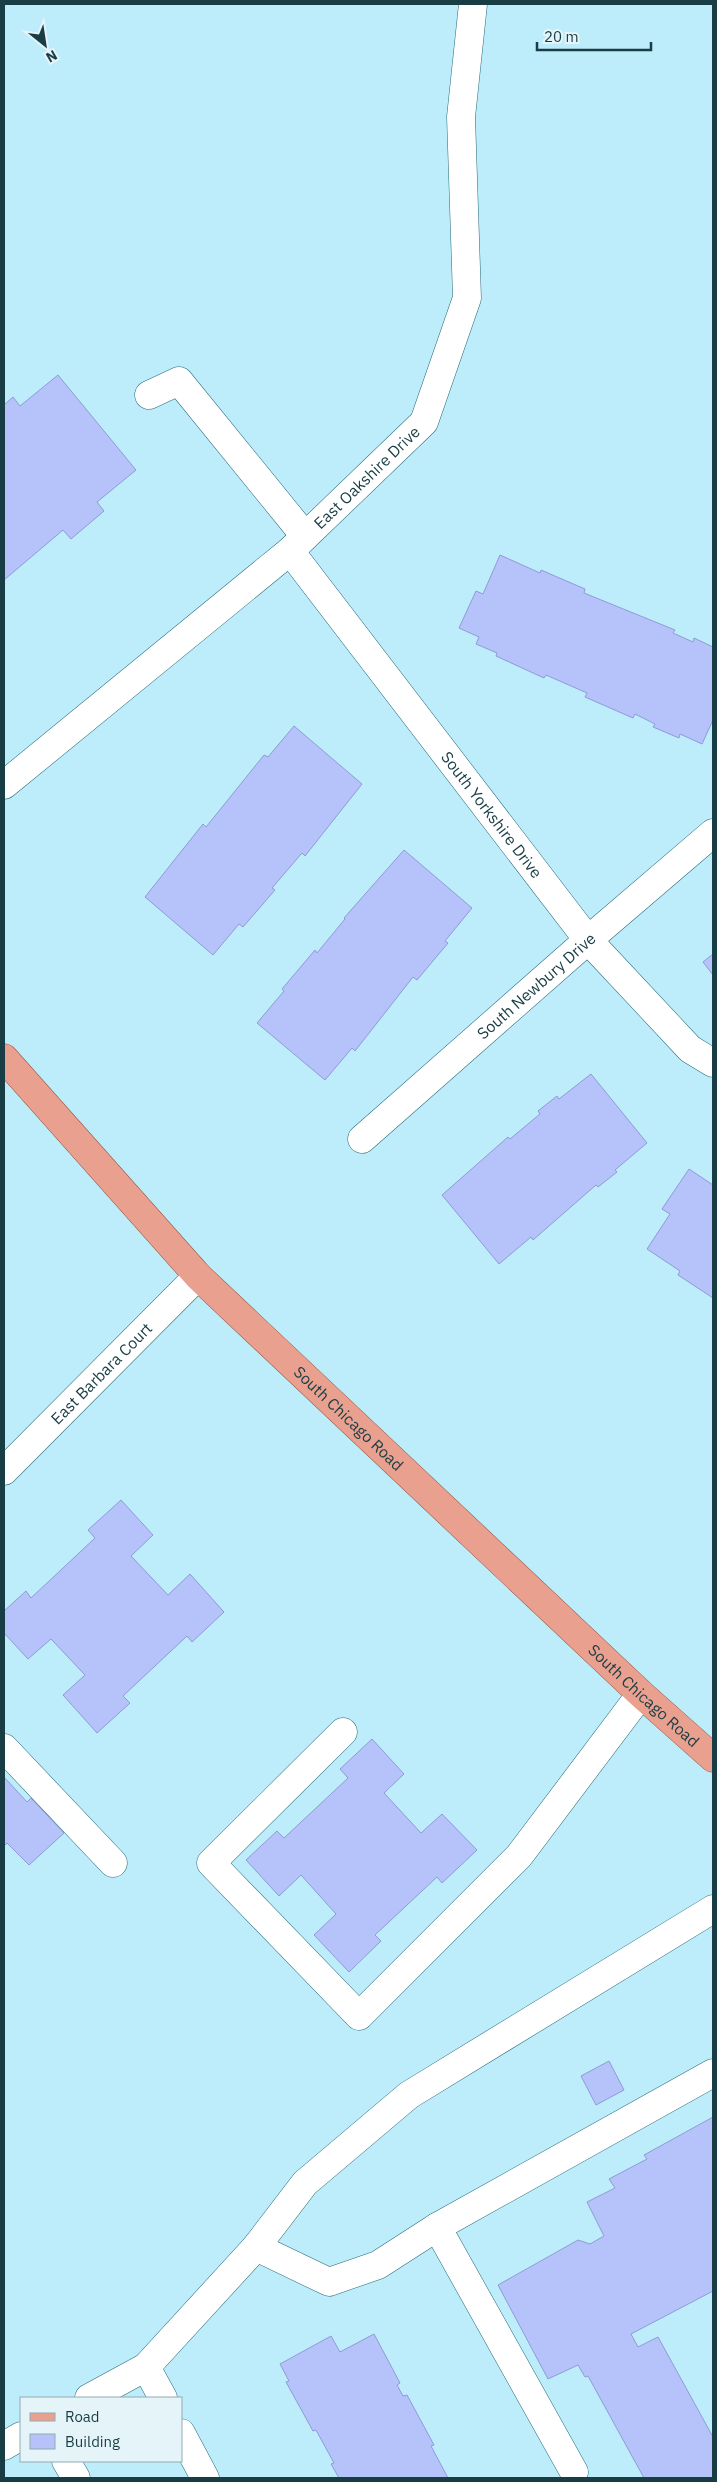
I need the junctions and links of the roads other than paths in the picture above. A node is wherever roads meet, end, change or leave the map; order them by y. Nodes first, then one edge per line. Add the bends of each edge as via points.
1 (473, 4) edge
2 (149, 395) dead end
3 (297, 544) junction
4 (4, 785) edge
5 (713, 833) edge
6 (588, 940) junction
7 (4, 1058) edge
8 (713, 1063) edge
9 (362, 1139) dead end
10 (198, 1276) junction
11 (4, 1471) edge
12 (641, 1694) junction
13 (343, 1732) dead end
14 (4, 1748) edge
15 (713, 1758) edge
16 (113, 1863) dead end
17 (713, 1909) edge
18 (713, 2073) edge
19 (437, 2226) junction
20 (256, 2247) junction
21 (146, 2367) junction
22 (91, 2397) edge
23 (162, 2397) edge
24 (182, 2435) edge
25 (20, 2437) edge
26 (4, 2446) edge
27 (67, 2462) edge
28 (574, 2472) dead end
29 (76, 2478) edge
30 (205, 2478) edge

1 - 3 street, East Oakshire Drive via 461,116 467,298 424,422
2 - 3 street, South Yorkshire Drive via 179,382
3 - 4 street, East Oakshire Drive
3 - 6 street, South Yorkshire Drive
5 - 6 street, South Newbury Drive
6 - 8 street, South Yorkshire Drive via 690,1049
6 - 9 street, South Newbury Drive
7 - 10 main road, South Chicago Road
10 - 11 street, East Barbara Court
10 - 12 main road, South Chicago Road
12 - 13 street via 519,1856 359,2016 211,1863
12 - 15 main road, South Chicago Road
14 - 16 street
17 - 20 street via 408,2095 305,2183
18 - 19 street
19 - 20 street via 378,2264 330,2282
19 - 28 street
20 - 21 street
21 - 22 street
21 - 23 street
24 - 30 street
25 - 26 street
27 - 29 street

